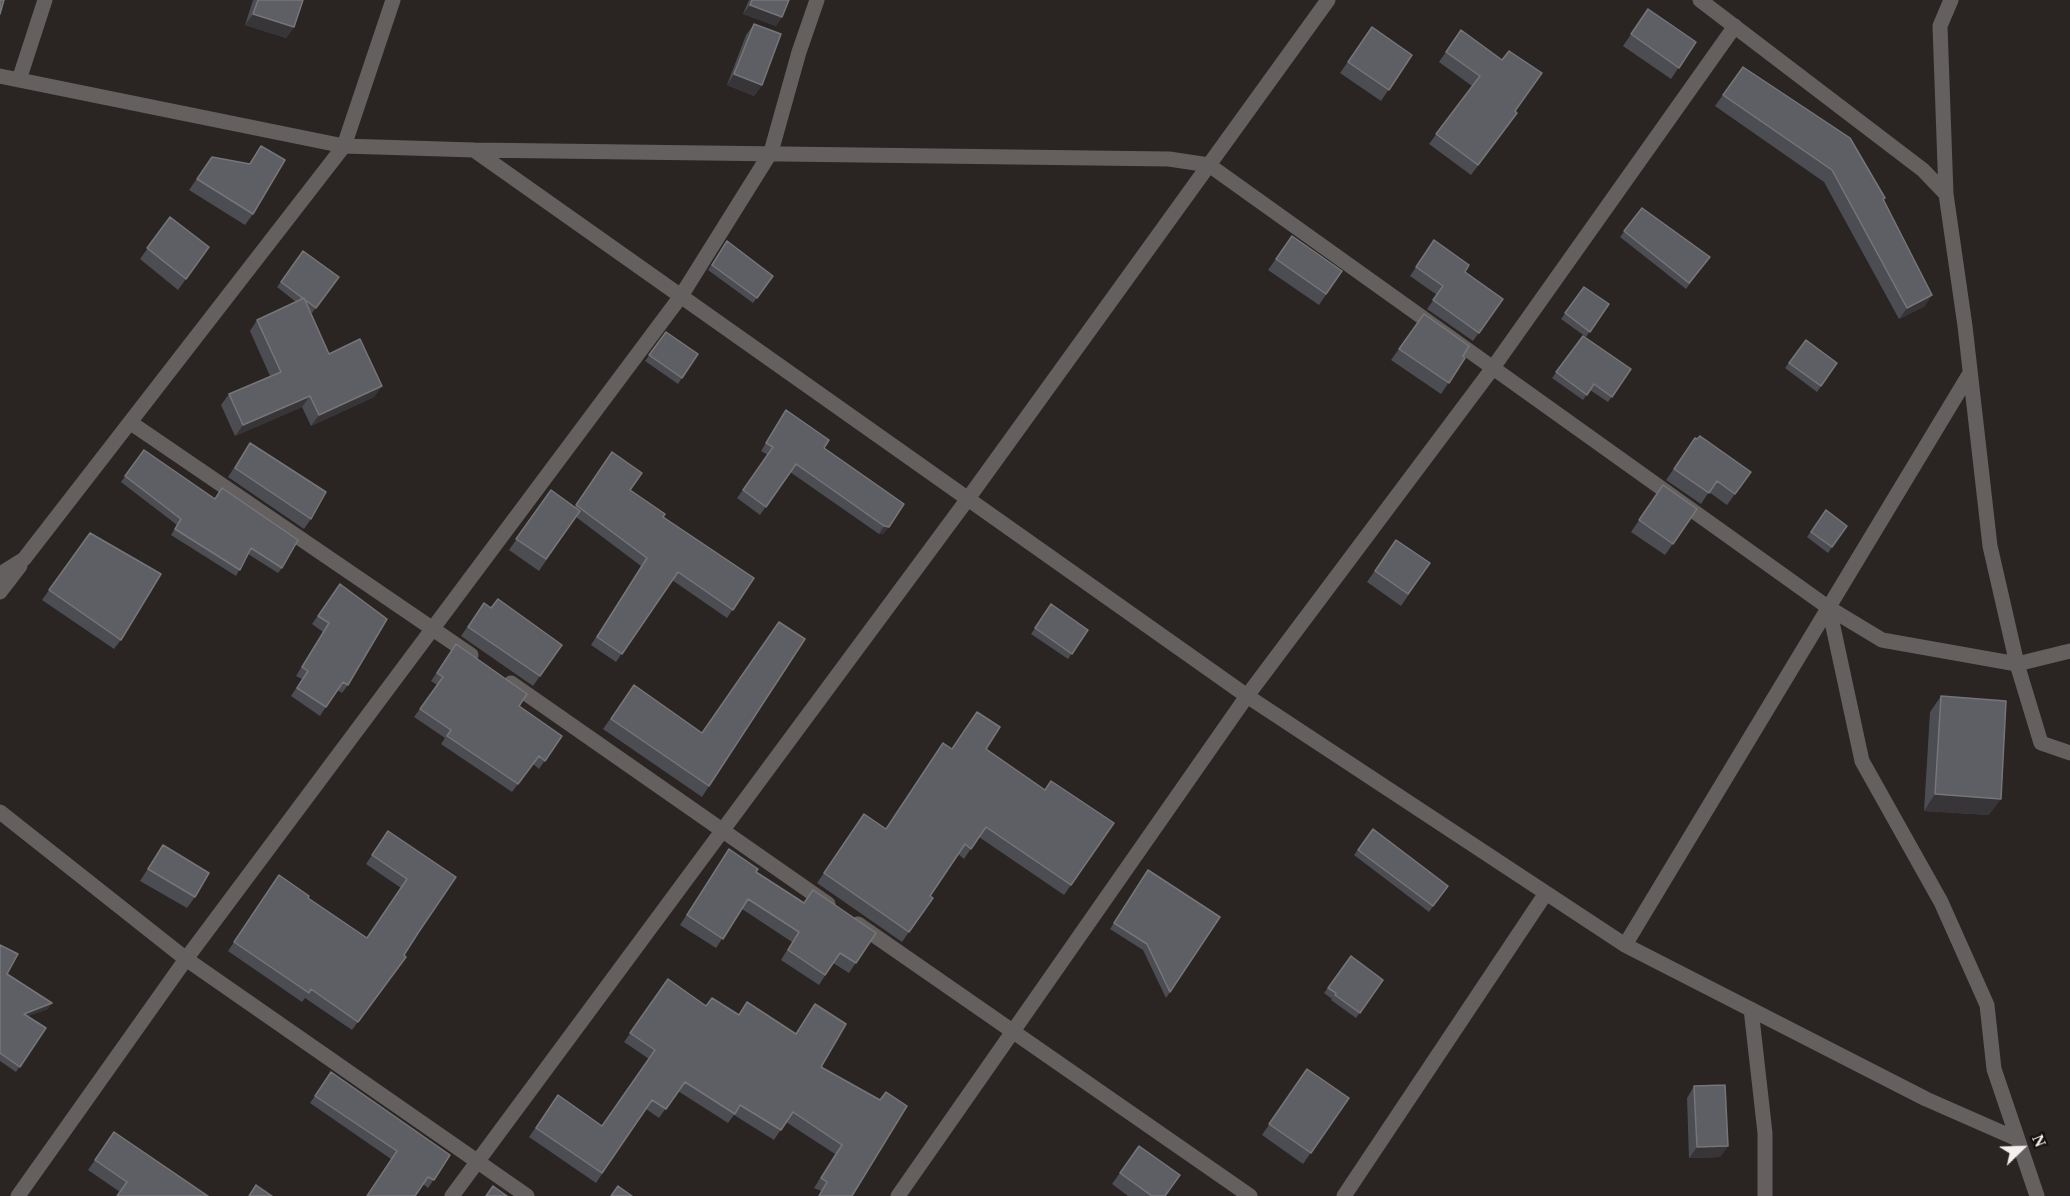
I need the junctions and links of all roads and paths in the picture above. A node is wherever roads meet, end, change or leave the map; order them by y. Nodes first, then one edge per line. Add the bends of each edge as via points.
1 (45, 0) edge
2 (393, 0) edge
3 (817, 0) edge
4 (1328, 0) edge
5 (1700, 0) edge
6 (1951, 0) edge
7 (1735, 26) junction
8 (0, 76) edge
9 (19, 80) junction
10 (344, 146) junction
11 (474, 150) junction
12 (771, 152) junction
13 (1209, 165) junction
14 (1946, 195) junction
15 (681, 296) junction
16 (1492, 369) junction
17 (1970, 373) junction
18 (131, 423) junction
19 (967, 500) junction
20 (24, 559) junction
21 (0, 574) edge
22 (0, 592) edge
23 (1829, 608) junction
24 (433, 628) junction
25 (2070, 651) edge
26 (481, 662) edge
27 (2017, 664) junction
28 (500, 675) edge
29 (1247, 696) junction
30 (2070, 753) edge
31 (0, 812) edge
32 (722, 830) junction
33 (1546, 893) junction
34 (1625, 945) junction
35 (186, 959) junction
36 (1751, 1009) junction
37 (1013, 1031) junction
38 (2017, 1139) junction
39 (476, 1162) junction
40 (18, 1196) edge
41 (452, 1196) edge
42 (527, 1196) edge
43 (898, 1196) edge
44 (1250, 1196) edge
45 (1344, 1196) edge
46 (1765, 1196) edge
47 (2037, 1196) edge

1 - 9 street
2 - 10 street
3 - 12 street
4 - 13 street
5 - 7 street
6 - 14 street via 1940,26
7 - 14 street via 1923,170
7 - 16 street
8 - 9 street
9 - 10 street
10 - 11 street
10 - 18 street
11 - 12 street
11 - 15 street
12 - 13 street via 1169,159
12 - 15 street
13 - 16 street
13 - 19 street
14 - 17 street
15 - 19 street
15 - 24 street
16 - 23 street
16 - 29 street
17 - 23 street
17 - 27 street via 1990,546
18 - 20 street
18 - 24 street
19 - 29 street
19 - 32 street
20 - 21 street
20 - 22 street
23 - 27 street via 1882,640
23 - 34 street
23 - 38 street via 1862,761 1941,902 1987,1005 1994,1069
24 - 26 street
24 - 35 street
25 - 27 street
27 - 30 street via 2041,743
28 - 32 street
29 - 33 street
29 - 37 street
31 - 35 street
32 - 37 street
32 - 39 street
33 - 34 street
33 - 45 street
34 - 36 street
35 - 39 street
35 - 40 street
36 - 38 street via 1926,1099
36 - 46 street via 1765,1133
37 - 43 street
37 - 44 street
38 - 47 street
39 - 41 street
39 - 42 street

